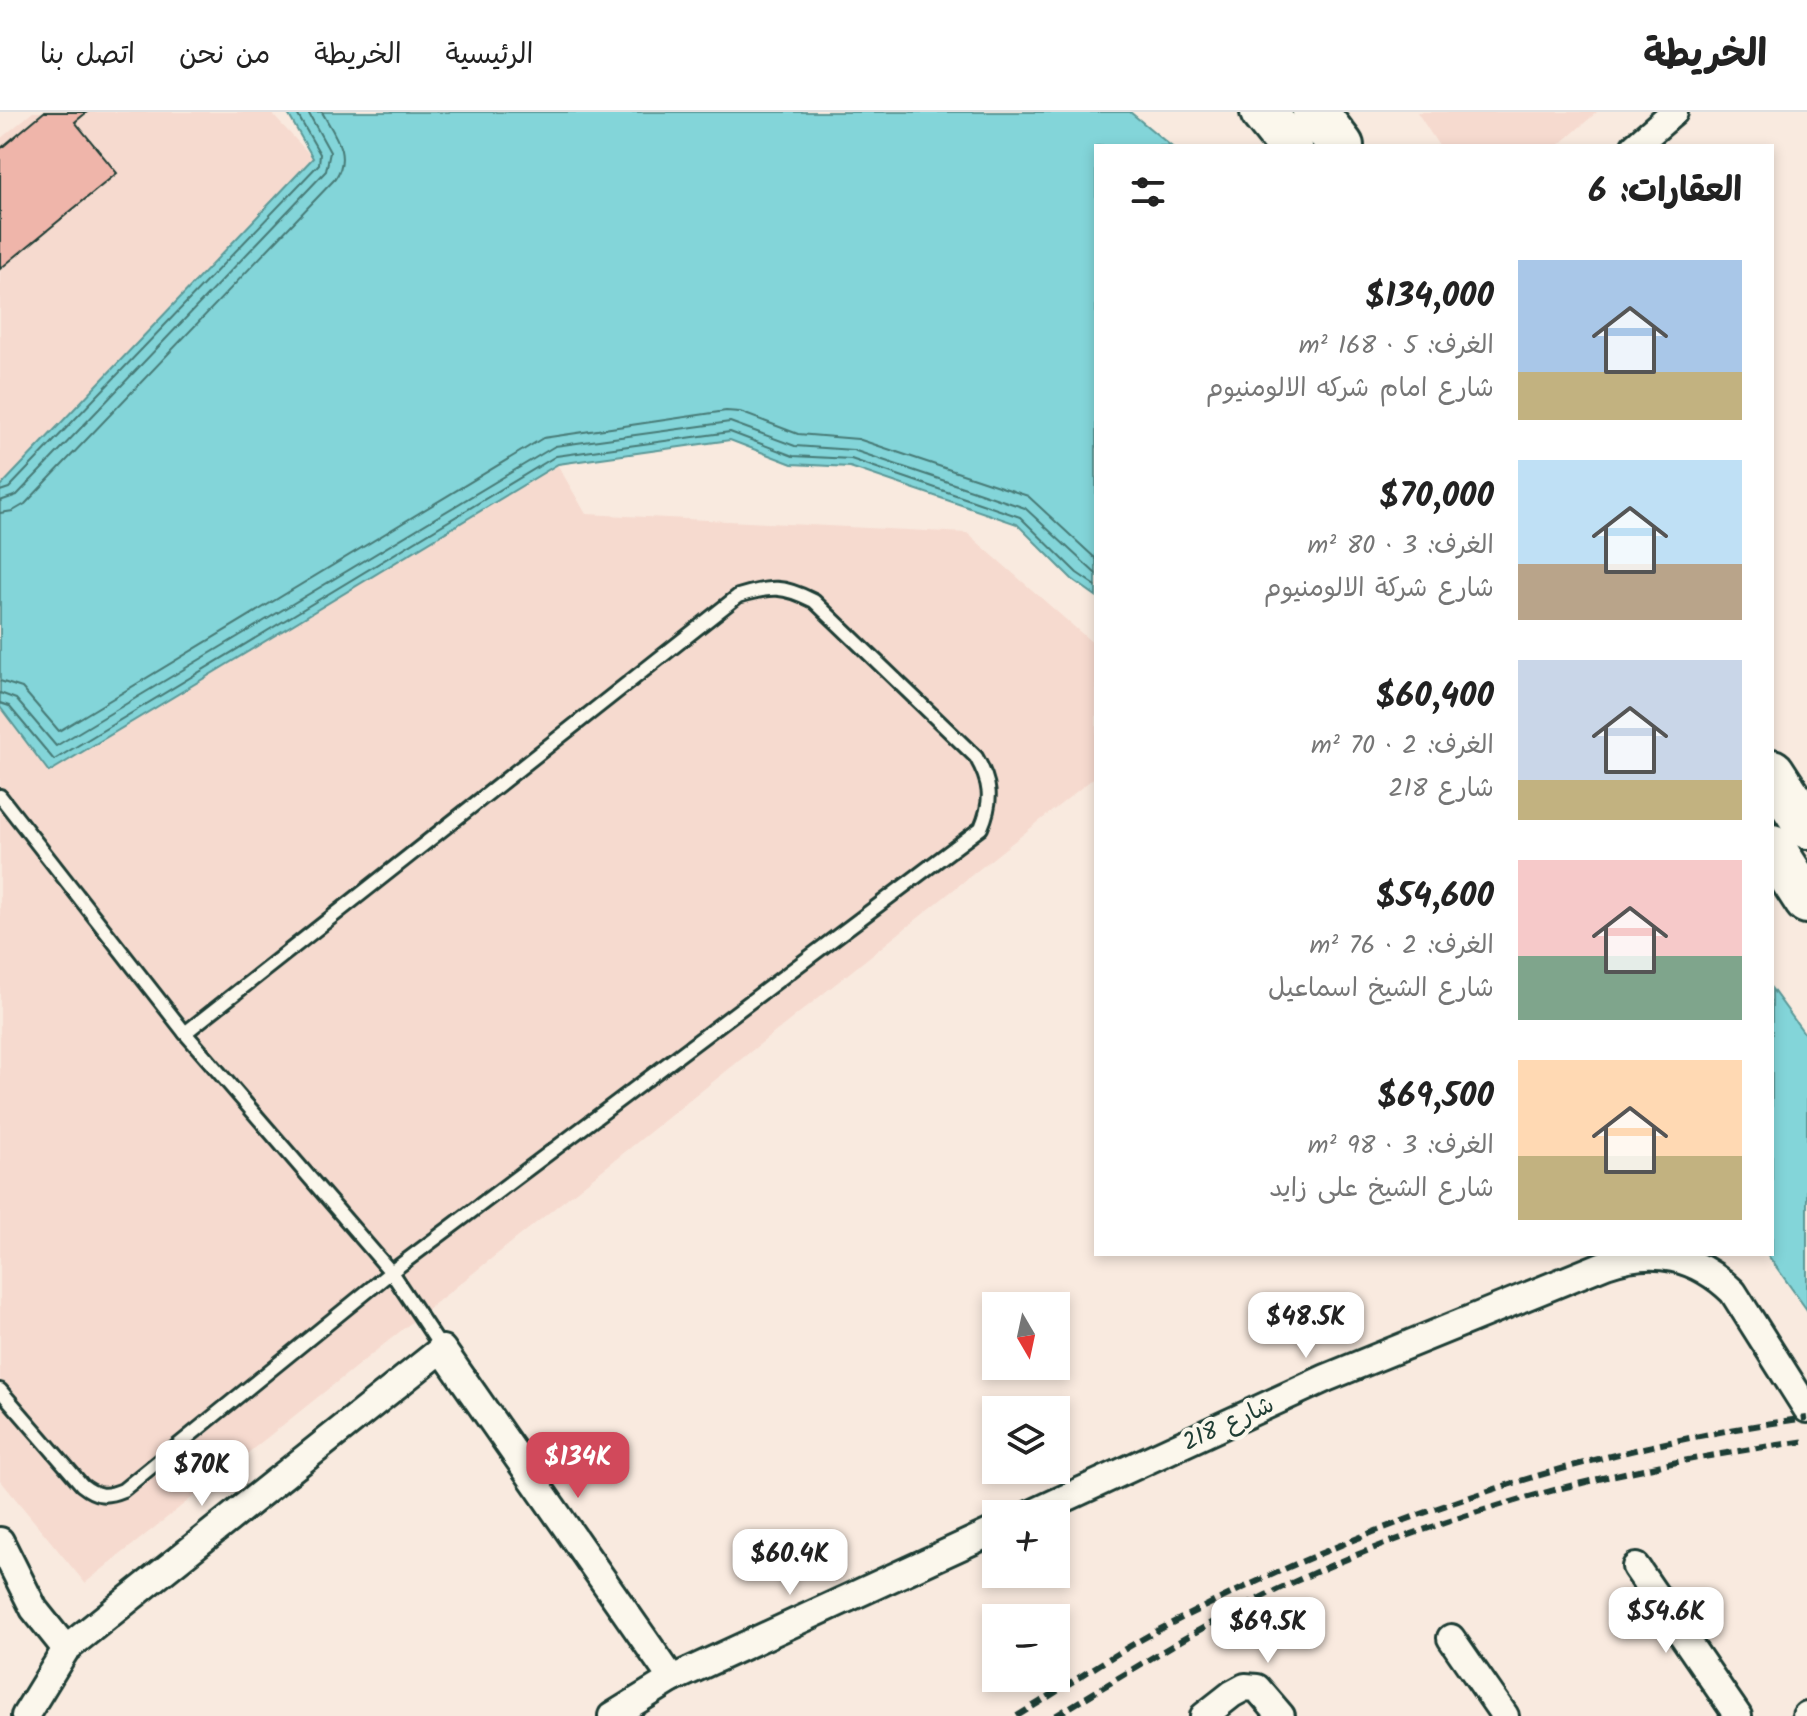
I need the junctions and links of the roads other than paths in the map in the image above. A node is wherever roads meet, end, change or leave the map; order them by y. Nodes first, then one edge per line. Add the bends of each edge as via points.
1 (1263, 112) edge
2 (1315, 112) edge
3 (1674, 112) edge
4 (1288, 144) edge
5 (1339, 144) edge
6 (1637, 144) edge
7 (1774, 775) edge
8 (0, 796) edge
9 (1807, 826) edge
10 (1774, 850) edge
11 (1807, 901) edge
12 (185, 1033) junction
13 (1636, 1256) edge
14 (1669, 1256) edge
15 (391, 1272) junction
16 (442, 1349) junction
17 (0, 1390) edge
18 (1807, 1409) edge
19 (1061, 1500) edge
20 (982, 1536) edge
21 (0, 1541) edge
22 (1636, 1567) dead end
23 (1451, 1638) dead end
24 (66, 1649) junction
25 (672, 1679) junction
26 (25, 1716) edge
27 (612, 1716) edge
28 (1204, 1716) edge
29 (1281, 1716) edge
30 (1505, 1716) edge
31 (1738, 1716) edge

1 - 4 highway
2 - 5 highway
3 - 6 street
7 - 9 highway
8 - 12 lane
10 - 11 highway
12 - 15 lane
12 - 15 lane via 738,596 765,588 790,589 814,601 976,757 989,779 991,805 981,828
13 - 19 street, شارع 218 via 1326,1378
14 - 18 street, شارع 218 via 1719,1278 1733,1292
15 - 16 lane
15 - 17 lane via 123,1490 107,1496 82,1485
16 - 24 street
16 - 25 street
20 - 25 street
21 - 24 street via 30,1602
22 - 31 street
23 - 30 street
24 - 26 street
25 - 27 street
28 - 29 street via 1245,1687 1257,1688

